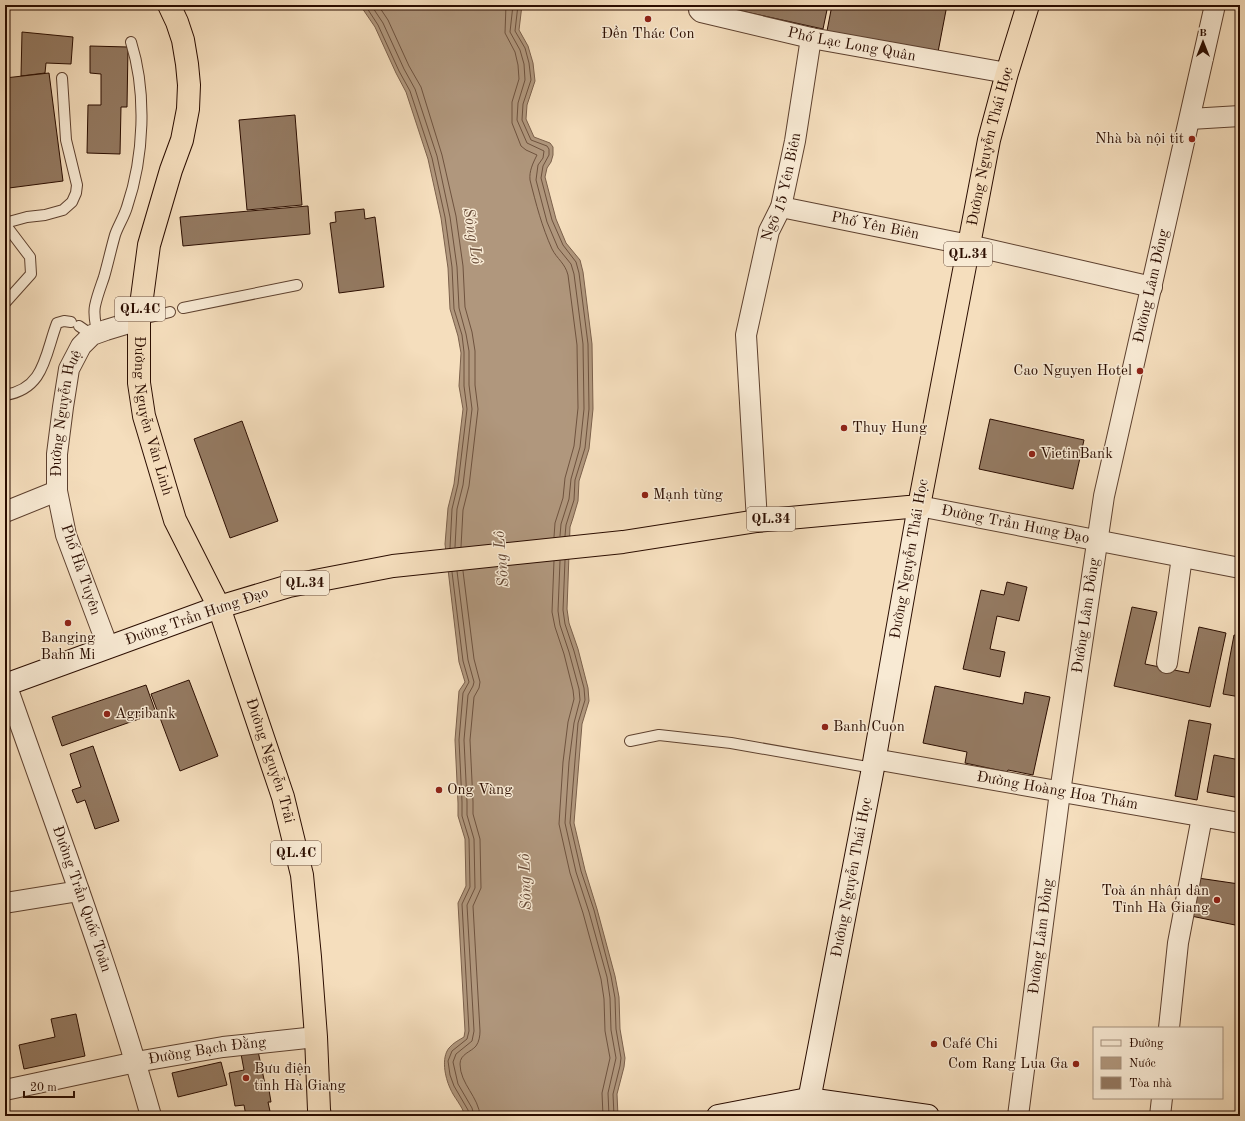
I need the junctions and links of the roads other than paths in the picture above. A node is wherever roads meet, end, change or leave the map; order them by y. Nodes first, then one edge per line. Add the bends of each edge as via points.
1 (169, 5) edge
2 (1028, 5) edge
3 (1216, 5) edge
4 (699, 8) edge
5 (811, 38) junction
6 (131, 42) dead end
7 (1007, 73) junction
8 (62, 78) dead end
9 (1240, 116) edge
10 (1190, 119) junction
11 (781, 207) junction
12 (5, 224) edge
13 (969, 245) junction
14 (297, 285) dead end
15 (1152, 287) junction
16 (5, 303) edge
17 (183, 308) dead end
18 (170, 312) dead end
19 (139, 320) junction
20 (85, 329) junction
21 (5, 395) edge
22 (57, 491) junction
23 (919, 506) junction
24 (5, 512) edge
25 (757, 521) junction
26 (1097, 541) junction
27 (1182, 557) junction
28 (1240, 568) edge
29 (220, 607) junction
30 (108, 647) junction
31 (1167, 663) dead end
32 (5, 684) edge
33 (630, 741) dead end
34 (874, 764) junction
35 (1060, 792) junction
36 (1202, 817) junction
37 (1240, 823) edge
38 (79, 891) junction
39 (5, 903) edge
40 (1169, 1027) edge
41 (316, 1037) junction
42 (136, 1062) junction
43 (5, 1090) edge
44 (1162, 1099) edge
45 (807, 1108) edge
46 (319, 1114) edge
47 (151, 1116) edge
48 (718, 1116) edge
49 (928, 1116) edge
50 (1018, 1116) edge
51 (1160, 1116) edge

1 - 19 highway, Đường Nguyễn Văn Linh / QL.4C via 183,40 189,85 188,109 182,140 149,245
2 - 7 highway, Đường Nguyễn Thái Học / QL.34
3 - 10 street, Đường Lâm Đồng
4 - 5 street, Phố Lạc Long Quân via 701,12
5 - 7 street, Phố Lạc Long Quân
5 - 11 street, Ngõ 15 Yên Biên via 795,140
6 - 20 lane via 137,59 141,97 137,172 127,208 115,235 95,306 95,318
7 - 13 highway, Đường Nguyễn Thái Học / QL.34 via 989,140
8 - 12 lane via 66,140 77,185 76,193 72,202 63,210
9 - 10 street
10 - 15 street, Đường Lâm Đồng
11 - 13 street, Phố Yên Biên
11 - 25 street, Ngõ 15 Yên Biên via 769,231 746,335
12 - 16 lane via 30,257 31,274
13 - 15 street, Phố Yên Biên
13 - 23 highway, Đường Nguyễn Thái Học / QL.34
14 - 17 lane
15 - 26 street, Đường Lâm Đồng via 1104,496
18 - 19 lane
19 - 20 street, Đường Nguyễn Huệ
19 - 29 highway, Đường Nguyễn Văn Linh / QL.4C via 139,383 144,416 175,520
20 - 21 lane via 64,321 57,324 42,370 33,382
20 - 22 street, Đường Nguyễn Huệ via 81,346 69,369 57,454
22 - 24 street, Đường Nguyễn Huệ
22 - 30 street, Phố Hà Tuyên via 66,535
23 - 25 highway, Đường Trần Hưng Đạo / QL.34
23 - 26 street, Đường Trần Hưng Đạo
23 - 34 main road, Đường Nguyễn Thái Học
25 - 29 highway, Đường Trần Hưng Đạo / QL.34 via 623,542 393,566 289,586
26 - 27 street, Đường Trần Hưng Đạo
26 - 35 street, Đường Lâm Đồng
27 - 28 street, Đường Trần Hưng Đạo
27 - 31 street
29 - 30 main road, Đường Trần Hưng Đạo
29 - 41 highway, Đường Nguyễn Trãi / QL.4C via 283,797 302,875
30 - 32 main road, Đường Trần Hưng Đạo
32 - 38 street, Đường Trần Quốc Toản
33 - 34 lane via 659,735
34 - 35 street, Đường Hoàng Hoa Thám
34 - 45 main road, Đường Nguyễn Thái Học
35 - 36 street, Đường Hoàng Hoa Thám
35 - 50 street, Đường Lâm Đồng
36 - 37 street, Đường Hoàng Hoa Thám
36 - 40 street via 1178,943
38 - 39 street
38 - 42 street, Đường Trần Quốc Toản
41 - 42 street, Đường Bạch Đằng via 223,1047
41 - 46 highway, Đường Nguyễn Trãi / QL.4C
42 - 43 street, Đường Bạch Đằng
42 - 47 street, Đường Trần Quốc Toản
44 - 51 street
45 - 48 main road
45 - 49 main road

